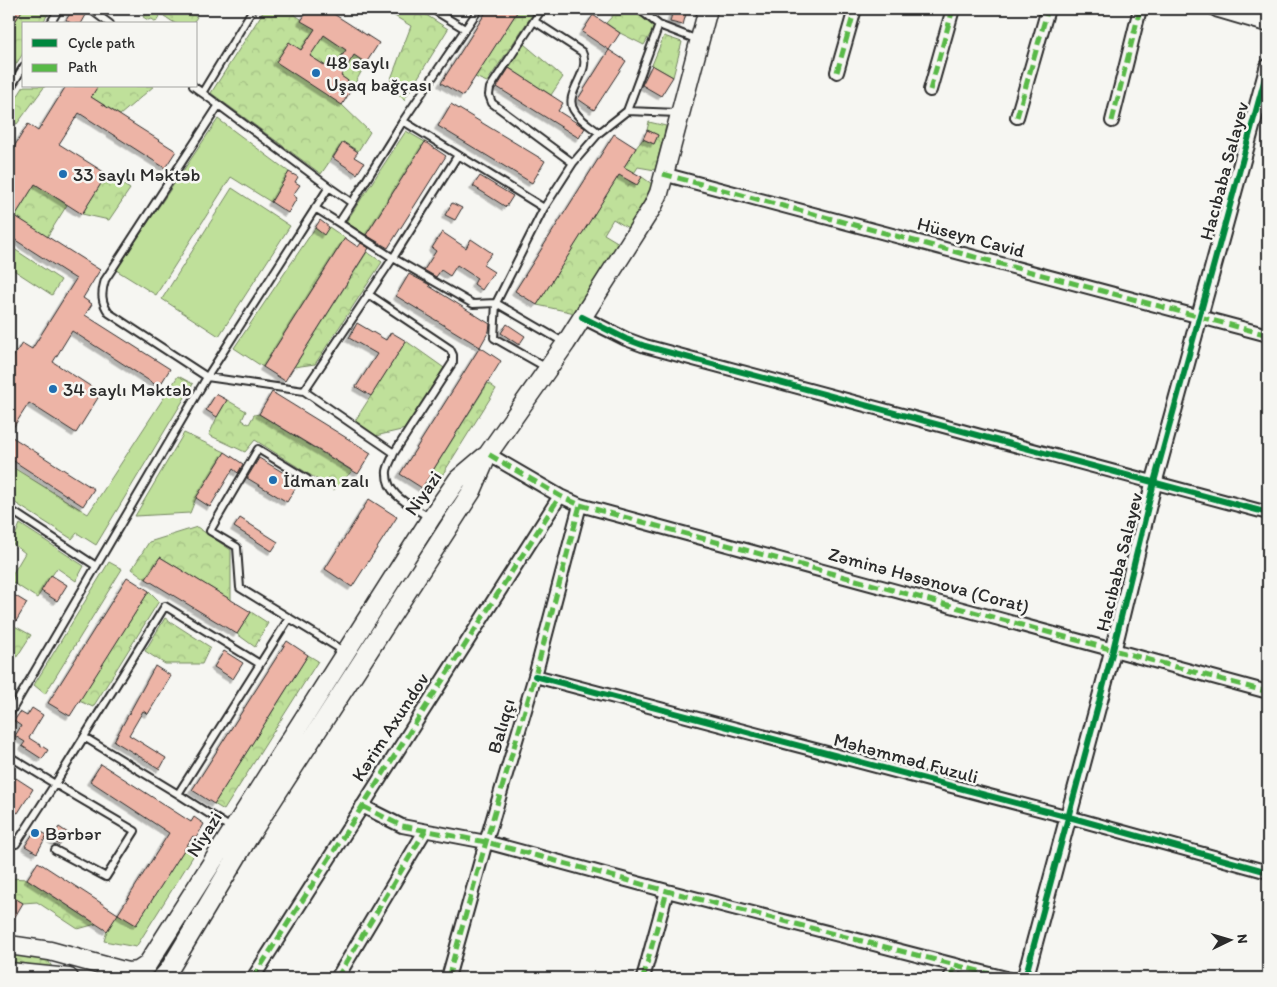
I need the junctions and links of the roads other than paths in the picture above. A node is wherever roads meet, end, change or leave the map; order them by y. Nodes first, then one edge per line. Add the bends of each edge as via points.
1 (60, 9) edge
2 (90, 9) edge
3 (253, 9) edge
4 (432, 9) edge
5 (479, 9) edge
6 (542, 9) edge
7 (639, 9) edge
8 (708, 9) edge
9 (855, 9) edge
10 (953, 9) edge
11 (1048, 9) edge
12 (1140, 9) edge
13 (1217, 9) edge
14 (534, 21) junction
15 (51, 22) edge
16 (107, 22) edge
17 (1268, 24) edge
18 (659, 25) junction
19 (465, 29) junction
20 (700, 40) junction
21 (1268, 66) edge
22 (22, 69) edge
23 (838, 72) dead end
24 (10, 85) edge
25 (196, 88) edge
26 (930, 90) dead end
27 (202, 93) junction
28 (219, 105) junction
29 (627, 111) junction
30 (680, 113) junction
31 (1017, 117) dead end
32 (1112, 120) dead end
33 (403, 121) junction
34 (599, 133) junction
35 (458, 155) junction
36 (573, 163) junction
37 (663, 174) junction
38 (328, 187) junction
39 (352, 203) junction
40 (315, 208) junction
41 (544, 208) junction
42 (339, 223) junction
43 (393, 258) junction
44 (368, 294) junction
45 (496, 303) junction
46 (582, 317) junction
47 (1200, 317) junction
48 (1268, 335) edge
49 (566, 343) junction
50 (548, 368) junction
51 (207, 377) junction
52 (304, 391) junction
53 (394, 453) junction
54 (488, 454) junction
55 (307, 479) dead end
56 (1154, 482) junction
57 (560, 496) junction
58 (580, 505) junction
59 (9, 509) edge
60 (1268, 513) edge
61 (431, 518) junction
62 (96, 566) junction
63 (289, 618) junction
64 (1113, 650) junction
65 (345, 652) junction
66 (361, 661) junction
67 (260, 664) junction
68 (535, 676) junction
69 (1268, 692) edge
70 (9, 715) edge
71 (84, 737) junction
72 (9, 756) edge
73 (55, 784) junction
74 (178, 794) junction
75 (362, 806) junction
76 (1069, 816) junction
77 (232, 828) junction
78 (425, 831) junction
79 (248, 838) junction
80 (486, 842) junction
81 (9, 844) edge
82 (54, 850) dead end
83 (1268, 872) edge
84 (667, 891) junction
85 (9, 944) edge
86 (956, 965) junction
87 (9, 972) edge
88 (144, 973) edge
89 (69, 978) edge
90 (162, 978) edge
91 (253, 978) edge
92 (337, 978) edge
93 (448, 978) edge
94 (643, 978) edge
95 (950, 978) edge
96 (1006, 978) edge
97 (1025, 978) edge

1 - 15 lane
2 - 16 lane
3 - 27 lane
4 - 19 lane
5 - 19 lane
6 - 14 lane
7 - 18 lane
8 - 20 main road
9 - 23 street
10 - 26 street
11 - 31 street
12 - 32 street
13 - 17 street
14 - 34 lane via 582,52 584,67 571,103 574,111
14 - 36 lane via 490,88 489,96 492,103
18 - 20 lane
18 - 29 lane
19 - 33 lane
20 - 30 main road
21 - 47 street, Hacıbaba Salayev
22 - 24 lane
25 - 27 lane
27 - 28 lane
28 - 38 lane
28 - 51 lane via 105,280 101,294 109,314
29 - 30 lane
29 - 34 lane
30 - 37 main road
33 - 35 lane
33 - 39 lane
34 - 36 lane
35 - 41 lane
35 - 43 lane
36 - 41 lane
37 - 46 main road via 649,215
37 - 47 street, Hüseyn Cavid
38 - 39 lane
38 - 40 lane
39 - 42 lane
40 - 42 lane
40 - 51 lane
41 - 45 lane
42 - 43 lane
43 - 44 lane
43 - 45 lane via 473,304
44 - 52 lane
44 - 53 lane via 450,349 454,355 453,362
45 - 49 lane
45 - 50 lane via 494,338
46 - 49 main road
46 - 56 street via 645,346
47 - 48 street, Hüseyn Cavid
47 - 56 street, Hacıbaba Salayev
49 - 50 main road
50 - 54 main road
51 - 52 lane
51 - 62 lane
52 - 53 lane
53 - 61 lane via 387,471 388,484 394,494
54 - 57 street
54 - 61 main road, Niyazi via 458,479
54 - 66 main road, Niyazi via 472,490
55 - 63 lane via 258,449 210,530 236,547 240,588
56 - 60 street
56 - 64 street, Hacıbaba Salayev
57 - 58 street
57 - 75 street, Kərim Axundov
58 - 64 street, Zəminə Həsənova (Corat)
58 - 68 street, Balıqçı
59 - 62 lane
61 - 65 main road, Niyazi
62 - 70 lane
63 - 65 lane
63 - 67 lane
64 - 69 street, Zəminə Həsənova (Corat)
64 - 76 street, Hacıbaba Salayev
65 - 66 lane
65 - 77 main road, Niyazi
66 - 79 main road, Niyazi
67 - 71 lane via 165,606
67 - 74 lane
68 - 76 street, Məhəmməd Fuzuli
68 - 80 street, Balıqçı
71 - 73 lane
71 - 74 lane
72 - 73 lane
73 - 81 lane via 16,844
73 - 82 lane via 135,831 106,877
74 - 77 lane
75 - 78 street via 402,826
75 - 91 street, Kərim Axundov
76 - 83 street, Məhəmməd Fuzuli
76 - 97 street, Hacıbaba Salayev
77 - 79 lane
77 - 88 main road, Niyazi
78 - 80 street
78 - 92 street
79 - 90 main road, Niyazi
80 - 84 street
80 - 93 street, Balıqçı
84 - 86 street
84 - 94 street
85 - 88 main road, Niyazi
86 - 95 street
86 - 96 street
87 - 89 main road

